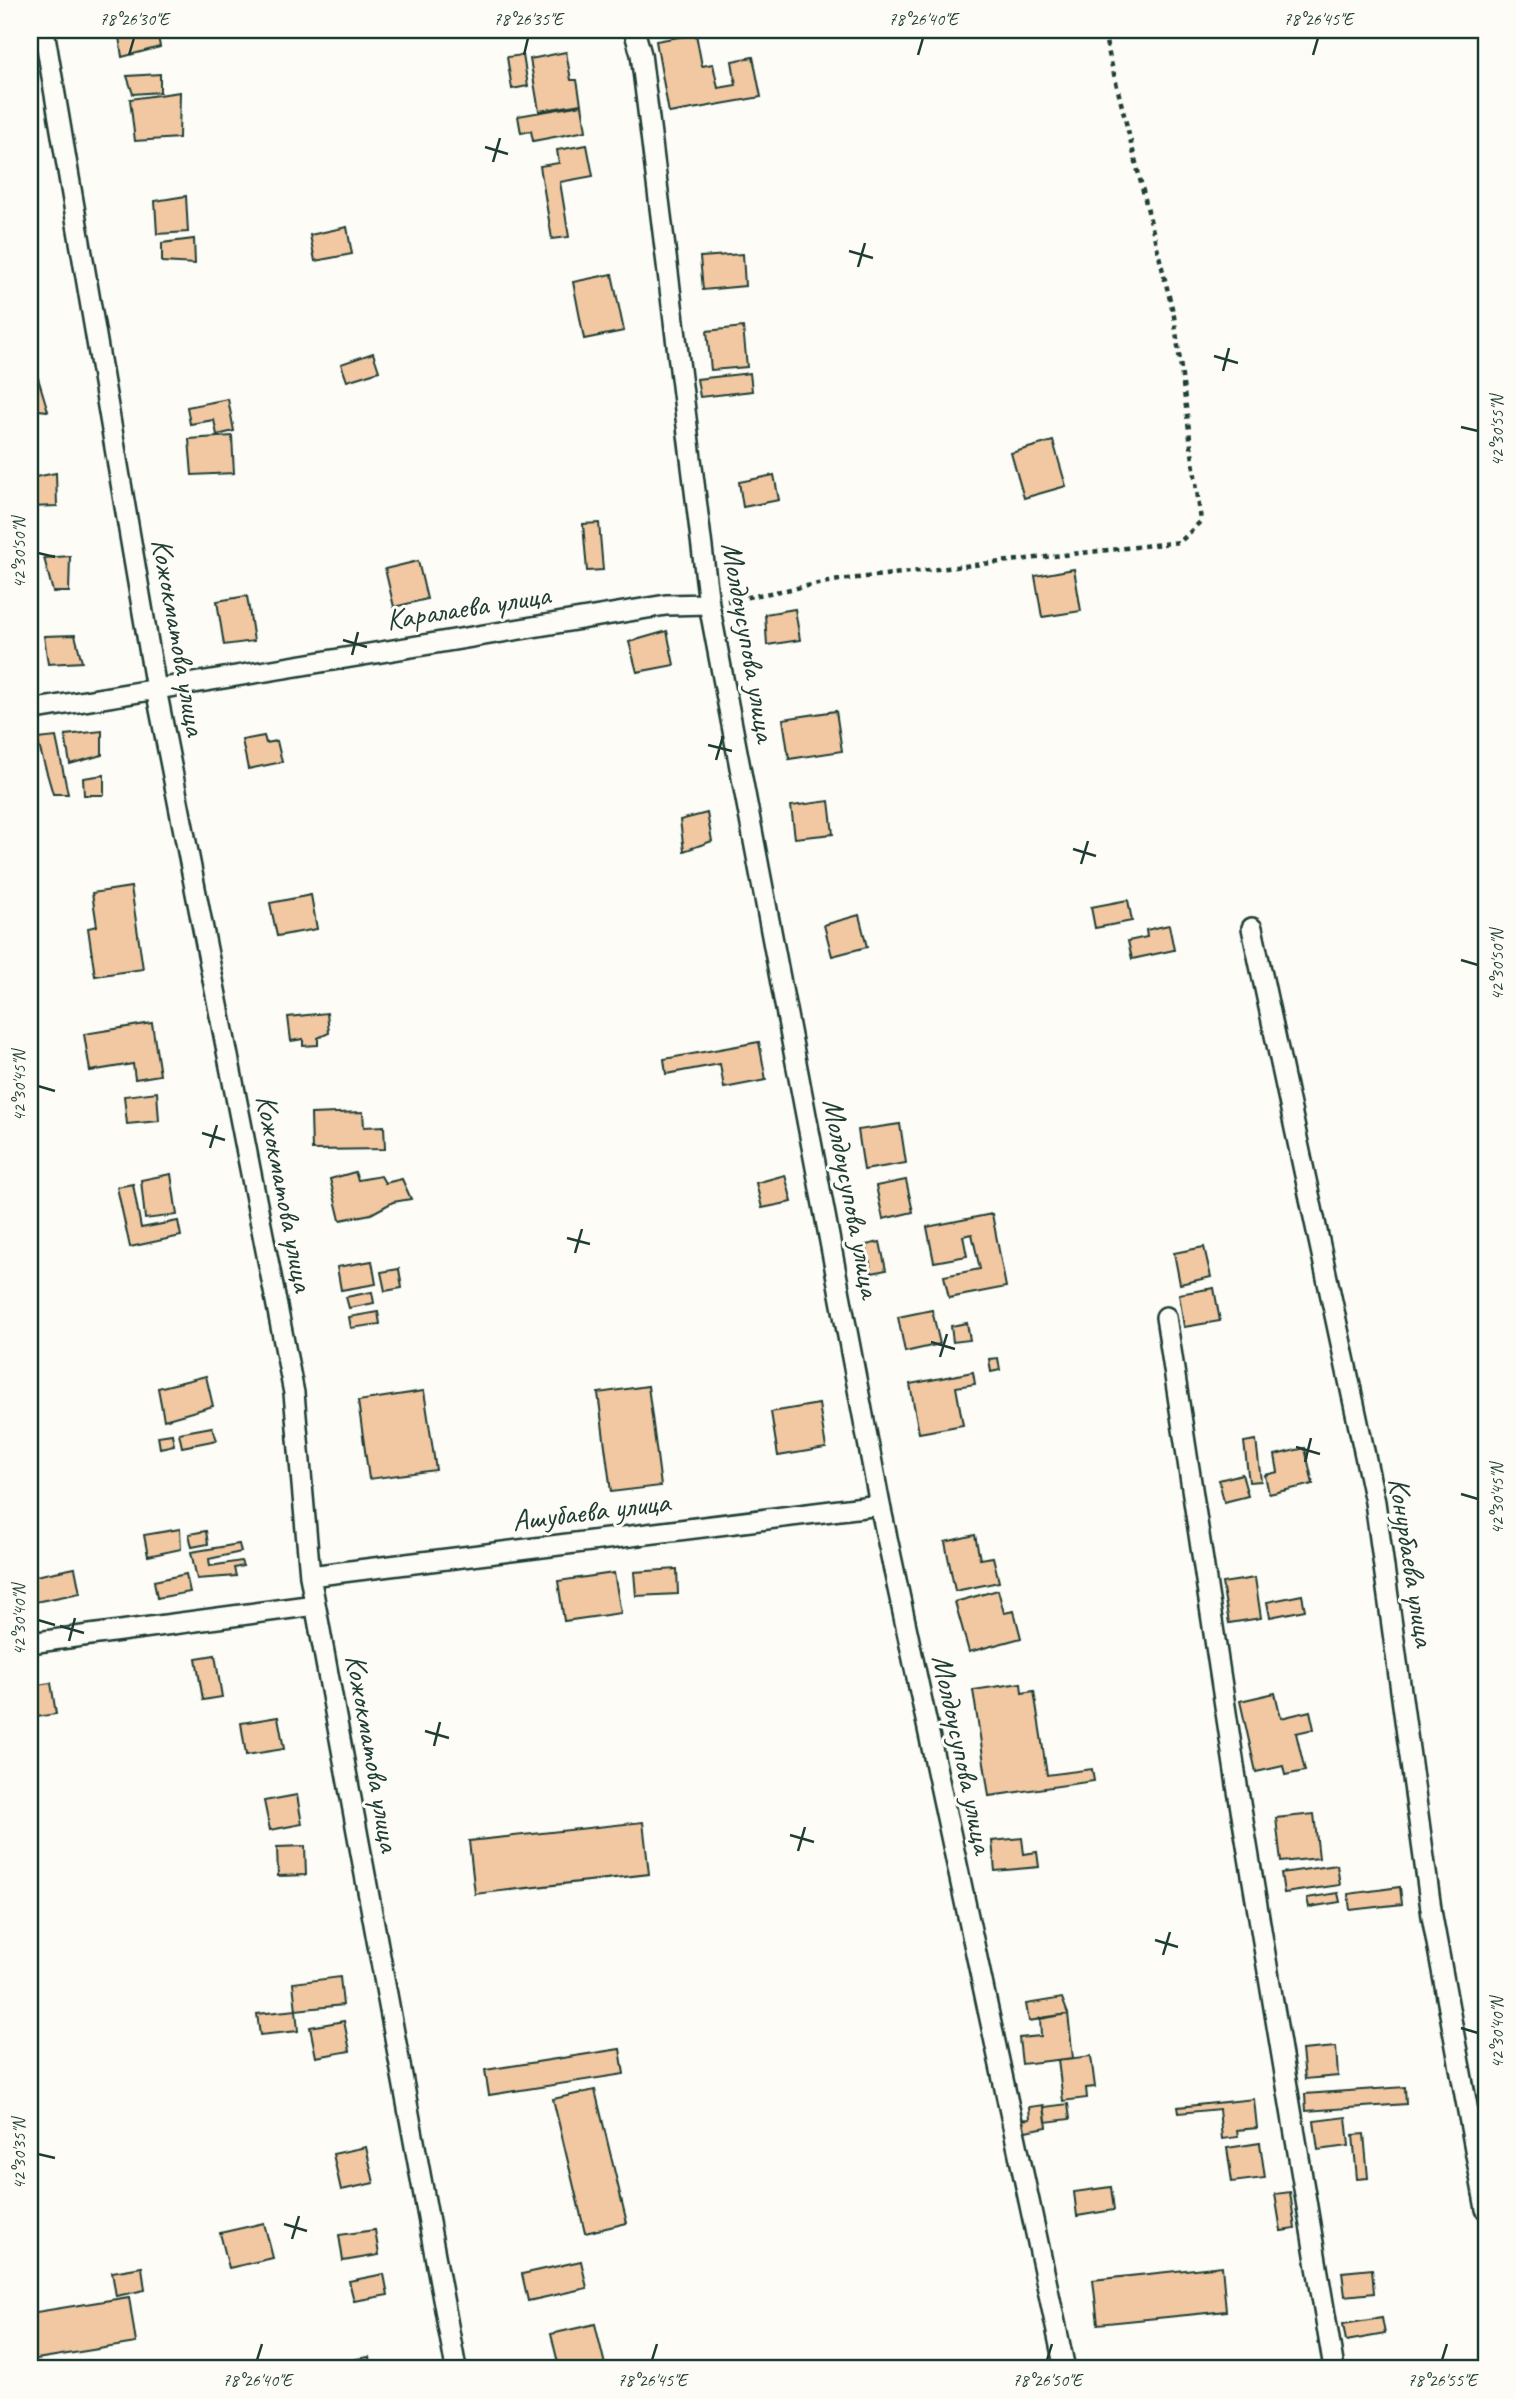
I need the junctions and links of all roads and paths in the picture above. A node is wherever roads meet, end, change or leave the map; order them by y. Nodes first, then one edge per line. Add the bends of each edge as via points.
1 (44, 30) edge
2 (634, 30) edge
3 (1103, 30) edge
4 (709, 604) junction
5 (156, 689) junction
6 (30, 710) edge
7 (1251, 928) dead end
8 (1166, 1317) dead end
9 (880, 1506) junction
10 (310, 1576) junction
11 (315, 1605) junction
12 (30, 1643) edge
13 (1486, 2209) edge
14 (456, 2369) edge
15 (1065, 2369) edge
16 (1334, 2369) edge

1 - 5 street, Кожокматова улица
2 - 4 street, Молдоусупова улица via 641,54
3 - 4 path via 1174,316 1201,520 1180,542 839,580
4 - 5 street, Каралаева улица via 666,604
4 - 9 street, Молдоусупова улица
5 - 6 street, Каралаева улица
5 - 10 street, Кожокматова улица via 294,1393
7 - 13 street, Конурбаева улица via 1375,1502 1432,1916
8 - 16 street via 1239,1798
9 - 10 street, Ашубаева улица
9 - 15 street, Молдоусупова улица
10 - 11 street, Кожокматова улица
11 - 12 street
11 - 14 street, Кожокматова улица

